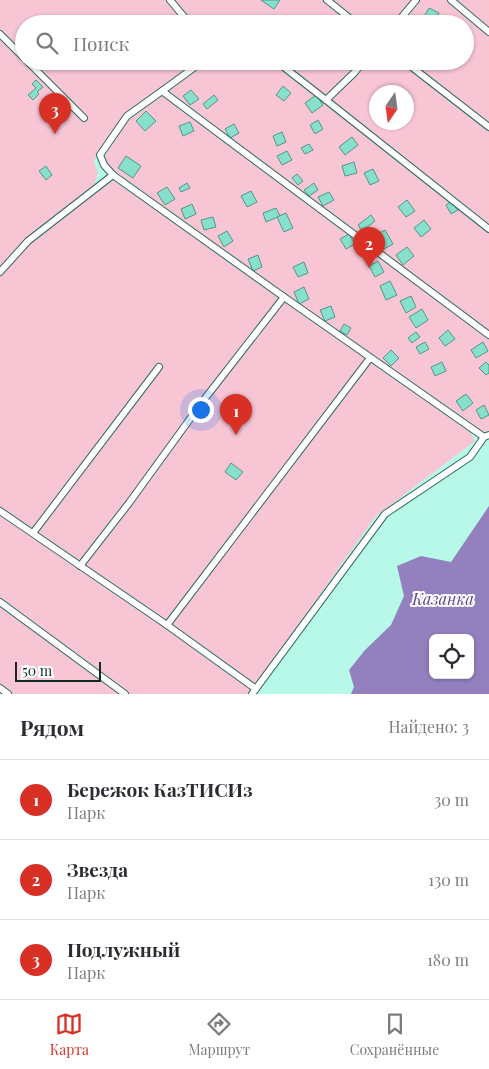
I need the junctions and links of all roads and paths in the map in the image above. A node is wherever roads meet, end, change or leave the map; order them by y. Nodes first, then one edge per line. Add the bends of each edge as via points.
1 (170, 0) edge
2 (327, 0) edge
3 (416, 0) edge
4 (450, 0) edge
5 (182, 15) edge
6 (345, 15) edge
7 (404, 15) edge
8 (468, 15) edge
9 (474, 20) edge
10 (489, 32) edge
11 (0, 34) edge
12 (15, 49) edge
13 (36, 70) edge
14 (191, 70) edge
15 (288, 70) edge
16 (355, 70) edge
17 (416, 70) edge
18 (162, 91) junction
19 (326, 100) junction
20 (84, 118) dead end
21 (489, 127) edge
22 (113, 175) junction
23 (489, 229) edge
24 (0, 272) edge
25 (284, 298) junction
26 (489, 335) edge
27 (370, 358) junction
28 (159, 367) dead end
29 (486, 436) edge
30 (0, 510) edge
31 (33, 533) junction
32 (80, 566) junction
33 (0, 602) edge
34 (167, 625) junction
35 (0, 688) edge
36 (254, 692) edge
37 (8, 694) edge
38 (125, 694) edge

1 - 5 lane
2 - 6 lane
3 - 7 lane
4 - 8 lane
9 - 10 lane
11 - 12 lane
13 - 20 lane
14 - 18 lane
15 - 19 lane
16 - 19 lane
17 - 21 lane
18 - 22 lane via 127,116 100,155
18 - 26 lane
19 - 23 lane
22 - 24 lane via 28,241
22 - 25 lane
25 - 27 lane
25 - 32 lane
27 - 29 lane
27 - 34 lane
28 - 31 lane
29 - 36 lane via 470,457 385,514
30 - 31 lane
31 - 32 lane
32 - 34 lane
33 - 38 lane
34 - 36 lane
35 - 37 lane

